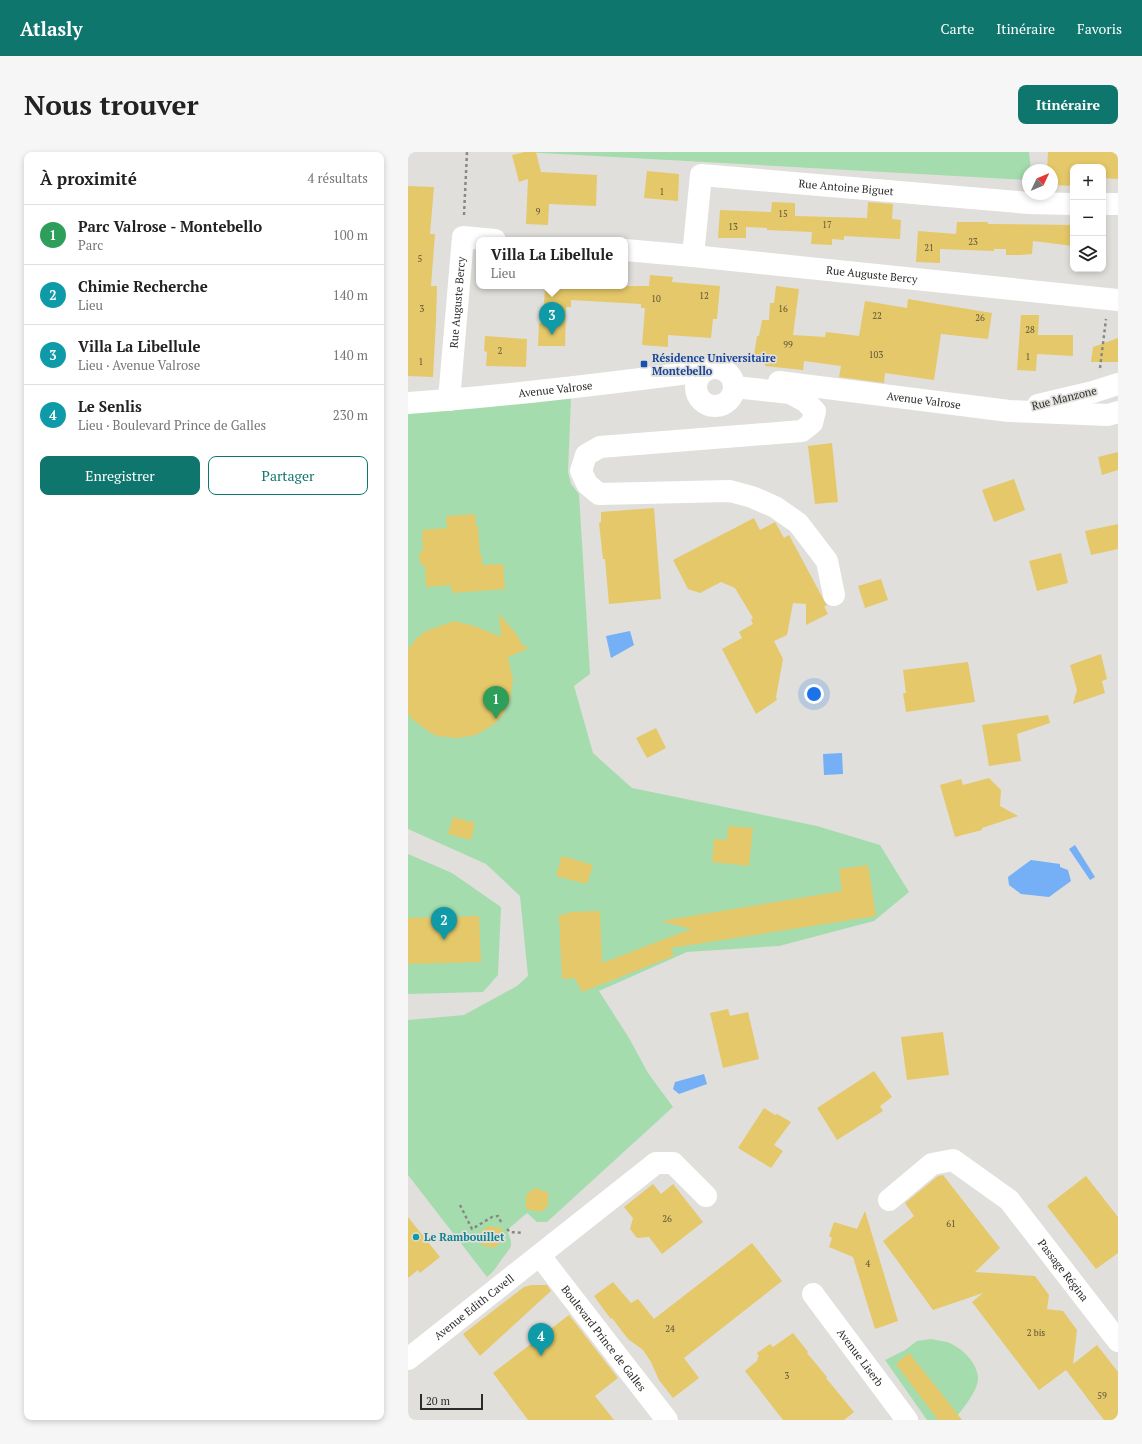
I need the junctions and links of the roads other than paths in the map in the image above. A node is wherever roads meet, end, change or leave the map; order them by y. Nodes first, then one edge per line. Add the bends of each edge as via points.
1 (1070, 204) edge
2 (1106, 204) edge
3 (1118, 204) edge
4 (476, 238) edge
5 (628, 250) edge
6 (693, 256) junction
7 (1113, 299) edge
8 (703, 372) junction
9 (733, 382) junction
10 (1118, 384) edge
11 (449, 400) junction
12 (408, 403) edge
13 (1010, 411) junction
14 (1118, 412) edge
15 (834, 595) dead end
16 (706, 1196) dead end
17 (889, 1200) dead end
18 (540, 1256) junction
19 (813, 1294) dead end
20 (1118, 1341) edge
21 (408, 1359) edge
22 (667, 1420) edge
23 (907, 1420) edge

1 - 6 street, Rue Antoine Biguet via 701,175
2 - 3 street
4 - 11 street, Rue Auguste Bercy via 463,237
5 - 6 street, Rue Auguste Bercy
6 - 7 street, Rue Auguste Bercy
8 - 9 street, Avenue Valrose via 708,368 721,368 727,371
8 - 9 street via 696,383 696,390 698,396 708,404 714,406 726,403 733,394
8 - 11 street, Avenue Valrose
9 - 13 street, Avenue Valrose
9 - 15 street via 790,393 805,401 815,411 812,423 802,430 600,447 586,455 581,471 587,484 599,494 730,491 752,496 798,523 827,562
10 - 13 street, Rue Manzone
11 - 12 street, Avenue Valrose
13 - 14 street, Avenue Valrose via 1108,415
16 - 18 street, Avenue Edith Cavell via 672,1163 656,1163
17 - 20 street, Passage Régina via 932,1164 953,1160 1009,1200
18 - 21 street, Avenue Edith Cavell
18 - 22 street, Boulevard Prince de Galles
19 - 23 street, Avenue Liserb

